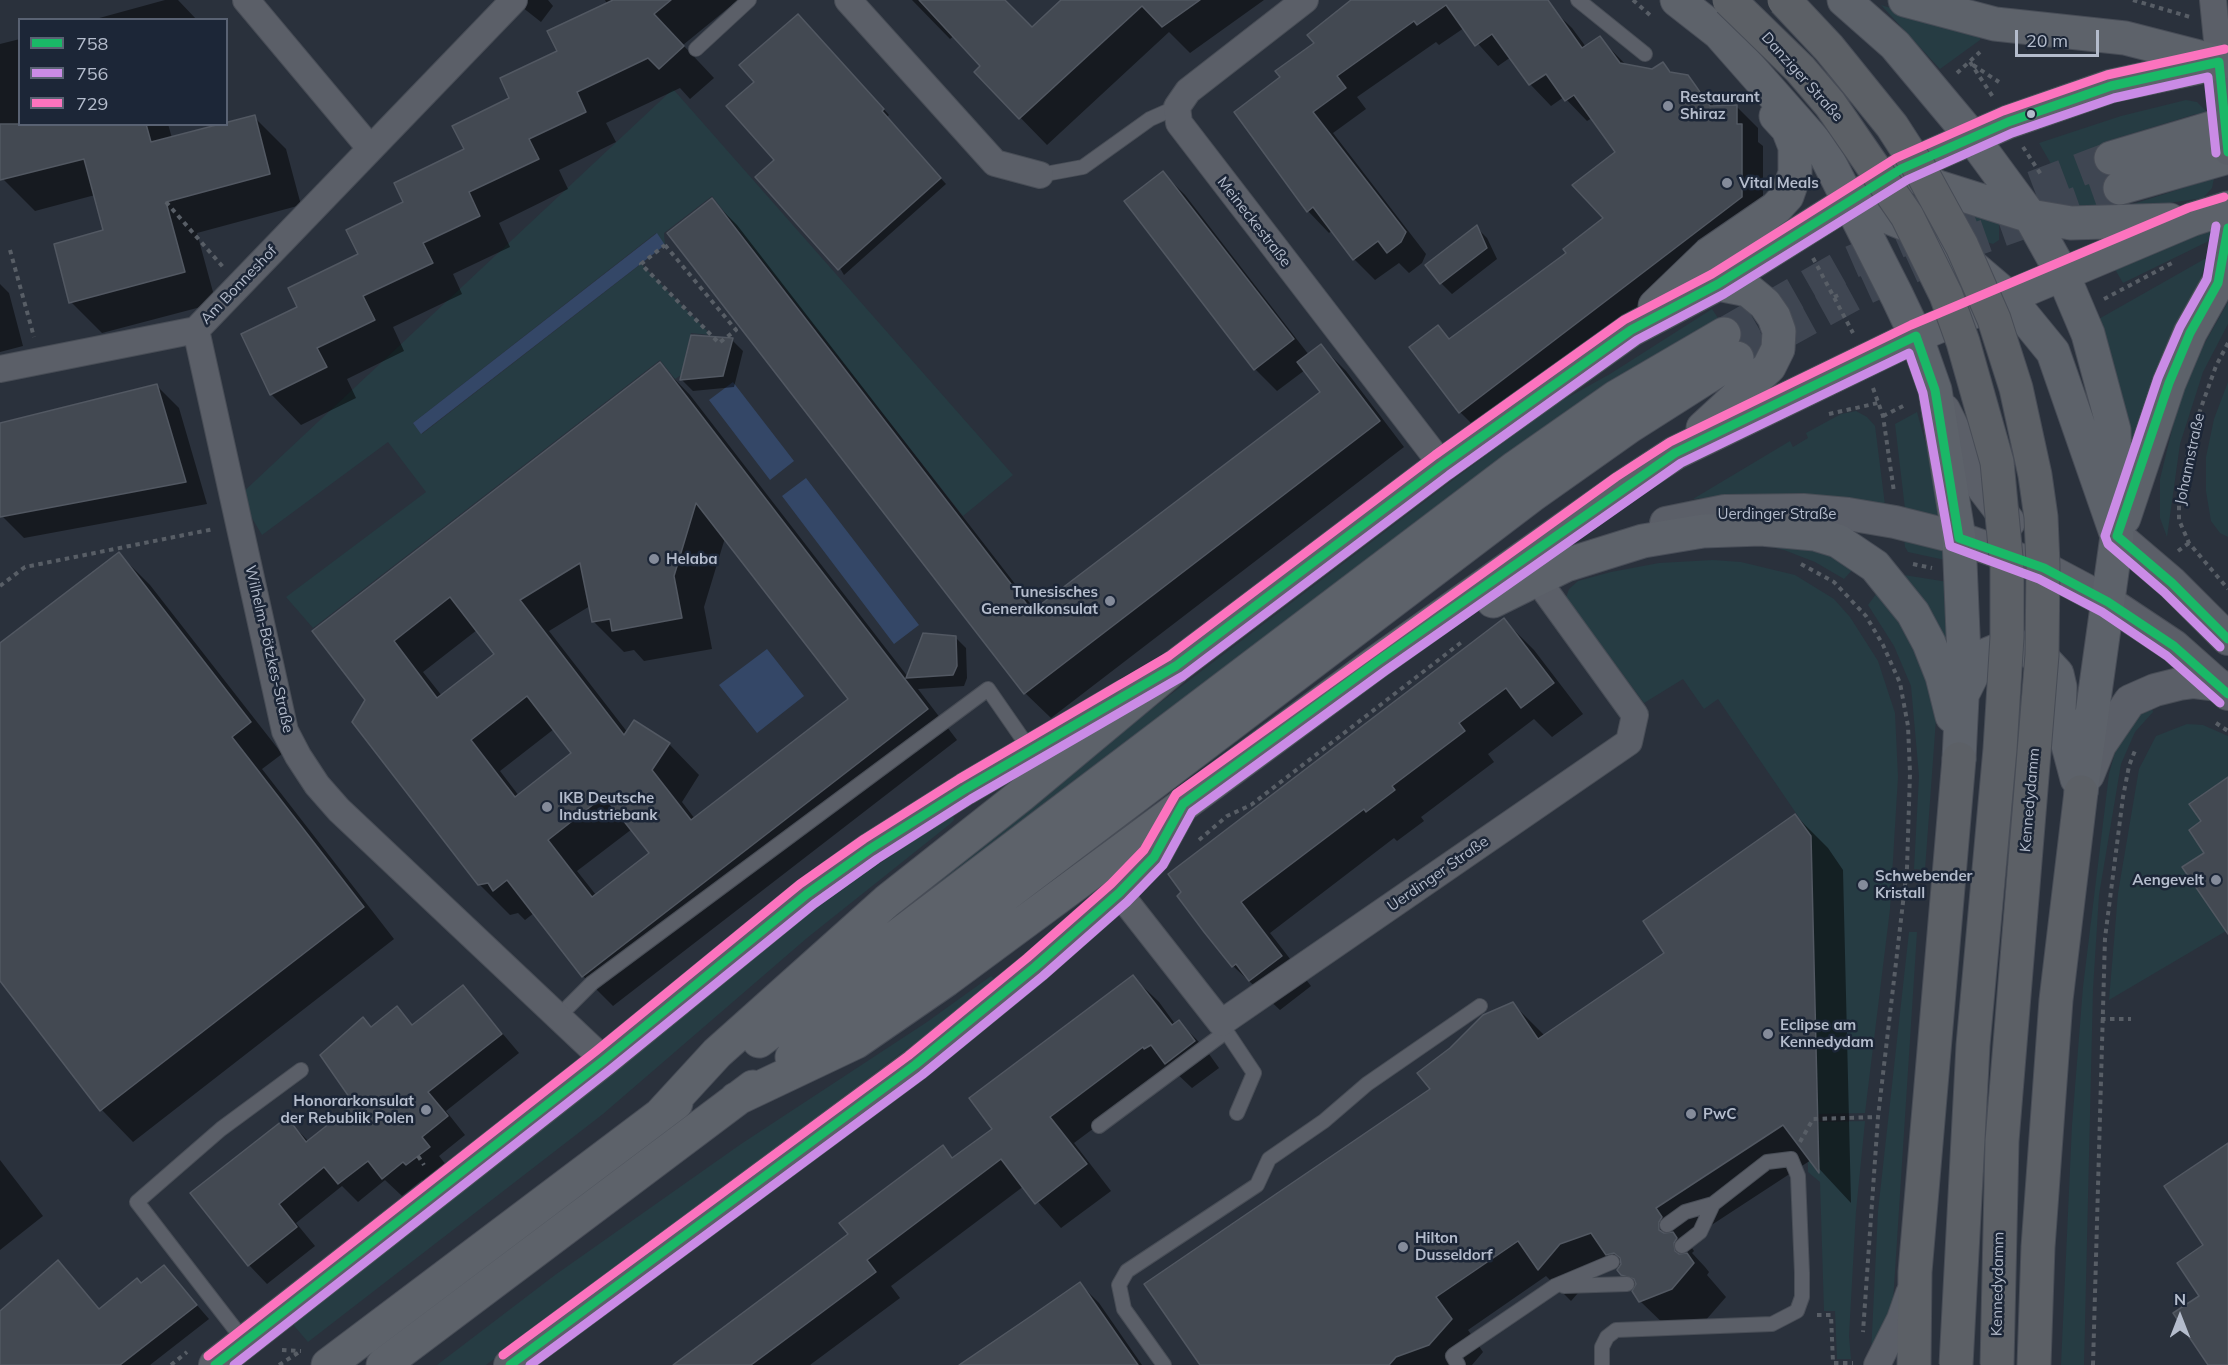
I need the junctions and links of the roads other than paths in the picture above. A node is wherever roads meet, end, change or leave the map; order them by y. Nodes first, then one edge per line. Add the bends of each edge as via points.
1 (246, 0) edge
2 (514, 0) edge
3 (749, 0) edge
4 (848, 0) edge
5 (1305, 0) edge
6 (1578, 0) edge
7 (1729, 0) edge
8 (1784, 0) edge
9 (1806, 0) edge
10 (1844, 0) edge
11 (1905, 0) edge
12 (2213, 0) edge
13 (1673, 9) edge
14 (1720, 34) junction
15 (696, 49) dead end
16 (1645, 54) dead end
17 (2224, 85) edge
18 (1177, 107) junction
19 (1972, 137) junction
20 (370, 148) junction
21 (2228, 152) edge
22 (2228, 158) edge
23 (1901, 169) junction
24 (1040, 175) joint
25 (1851, 202) junction
26 (2228, 208) edge
27 (2193, 219) junction
28 (2033, 222) junction
29 (2228, 228) edge
30 (2063, 274) junction
31 (2223, 278) edge
32 (1718, 284) junction
33 (2013, 295) junction
34 (196, 330) junction
35 (1631, 330) junction
36 (1916, 336) junction
37 (0, 369) edge
38 (1922, 396) junction
39 (1675, 453) junction
40 (1442, 465) junction
41 (2117, 536) junction
42 (1959, 537) junction
43 (1566, 565) junction
44 (2044, 568) junction
45 (1536, 578) junction
46 (2108, 602) junction
47 (2228, 639) edge
48 (1378, 661) junction
49 (1176, 666) junction
50 (2223, 689) edge
51 (1962, 693) junction
52 (1031, 751) junction
53 (1959, 759) junction
54 (2081, 792) junction
55 (1184, 804) junction
56 (1119, 893) junction
57 (1480, 1006) dead end
58 (558, 1017) junction
59 (1224, 1027) junction
60 (604, 1060) junction
61 (301, 1070) dead end
62 (736, 1099) junction
63 (1237, 1113) dead end
64 (660, 1115) junction
65 (1099, 1126) dead end
66 (1713, 1204) junction
67 (1667, 1225) dead end
68 (1682, 1246) dead end
69 (1612, 1262) dead end
70 (1915, 1272) junction
71 (1627, 1284) dead end
72 (1555, 1286) junction
73 (245, 1342) junction
74 (313, 1354) edge
75 (1456, 1361) edge
76 (1868, 1363) edge
77 (215, 1365) edge
78 (383, 1365) edge
79 (510, 1365) edge
80 (1164, 1365) edge
81 (1602, 1365) edge
82 (1914, 1365) edge
83 (1956, 1365) edge
84 (1997, 1365) edge
85 (2034, 1365) edge

1 - 20 street
2 - 20 street, Am Bonneshof
3 - 15 lane
4 - 24 street via 995,163
5 - 18 street via 1205,77
6 - 16 lane
7 - 83 highway, Danziger Straße, bridge via 1830,104 1902,208 1926,252 1963,342 1988,426 2002,504 2007,638 1972,1045
8 - 84 highway, Kennedydamm, bridge via 1830,48 1892,126 1962,246 1994,319 2016,388 2035,475 2043,565 2042,655 2002,1141
9 - 13 main road via 1797,25 1786,37 1774,42 1756,43
10 - 19 main road via 1895,45
11 - 17 main road via 1995,24 2125,38
12 - 17 street
13 - 14 main road
13 - 35 main road via 1706,49 1788,129 1795,147 1796,173 1787,196 1776,208 1709,254
14 - 23 main road
14 - 25 main road via 1824,152
17 - 19 main road via 2110,86
17 - 21 street, bridge
17 - 22 main road via 2115,173
18 - 24 lane via 1150,119 1083,167
18 - 40 street, Meineckestraße via 1179,123 1189,139
19 - 23 main road
19 - 28 main road
20 - 34 street, Am Bonneshof
23 - 25 main road
23 - 28 main road
25 - 32 main road
25 - 33 main road via 1947,245
25 - 36 main road
26 - 27 main road
27 - 28 main road
27 - 30 main road
28 - 30 main road
28 - 33 main road via 2031,262
29 - 31 street
30 - 33 main road
30 - 41 main road via 2088,334 2114,430
31 - 41 main road via 2190,333 2169,383
32 - 35 main road
32 - 39 main road via 1748,290 1765,303 1779,331 1778,349 1769,367
33 - 36 main road
33 - 41 main road via 2053,352
34 - 37 street, Am Bonneshof
34 - 58 street, Wilhelm-Bötzkes-Straße via 285,731 298,756 339,810
35 - 40 main road
36 - 38 main road
36 - 39 main road
38 - 42 main road
38 - 44 street via 1983,488
39 - 48 main road
40 - 49 main road
41 - 46 main road
41 - 47 street
42 - 43 street, Uerdinger Straße via 1848,514 1725,511 1651,526
42 - 44 street, Uerdinger Straße
42 - 51 main road via 1964,609
43 - 45 main road
43 - 53 main road via 1643,541 1703,531 1761,529 1815,534 1838,541 1875,566 1913,613 1929,643 1952,714
44 - 46 street, Uerdinger Straße
45 - 48 main road
45 - 59 street, Uerdinger Straße via 1635,715 1629,742
46 - 50 street, Uerdinger Straße via 2174,646
46 - 54 main road
48 - 55 main road
49 - 52 street
49 - 64 main road via 886,901 717,1053
50 - 54 street via 2193,682 2130,701 2100,745
51 - 53 main road
51 - 54 main road via 1981,657 2003,648 2026,649 2044,660 2057,674 2059,711
52 - 58 lane via 988,689 592,983
52 - 60 street via 870,849 807,894
53 - 70 highway
54 - 85 highway via 2056,1000 2038,1246
55 - 56 street via 1154,857
55 - 62 main road via 856,1042
56 - 59 street
56 - 79 street via 915,1065
57 - 80 lane via 1367,1084 1324,1121 1269,1159 1257,1185 1127,1271 1119,1285 1124,1309
58 - 60 street, Wilhelm-Bötzkes-Straße
59 - 63 lane via 1254,1073
59 - 65 lane
60 - 73 street
61 - 73 lane via 221,1129 137,1202
62 - 64 main road via 1531,496 1630,426 1730,346 1616,397 1516,467
62 - 78 main road
64 - 74 main road
66 - 67 lane via 1685,1212
66 - 68 lane via 1700,1232
66 - 81 lane via 1767,1161 1791,1159 1798,1176 1802,1297 1797,1311 1772,1324 1616,1330 1602,1347
69 - 72 lane
70 - 76 street via 1900,1319
70 - 82 highway
71 - 72 lane
72 - 75 lane
73 - 77 street

